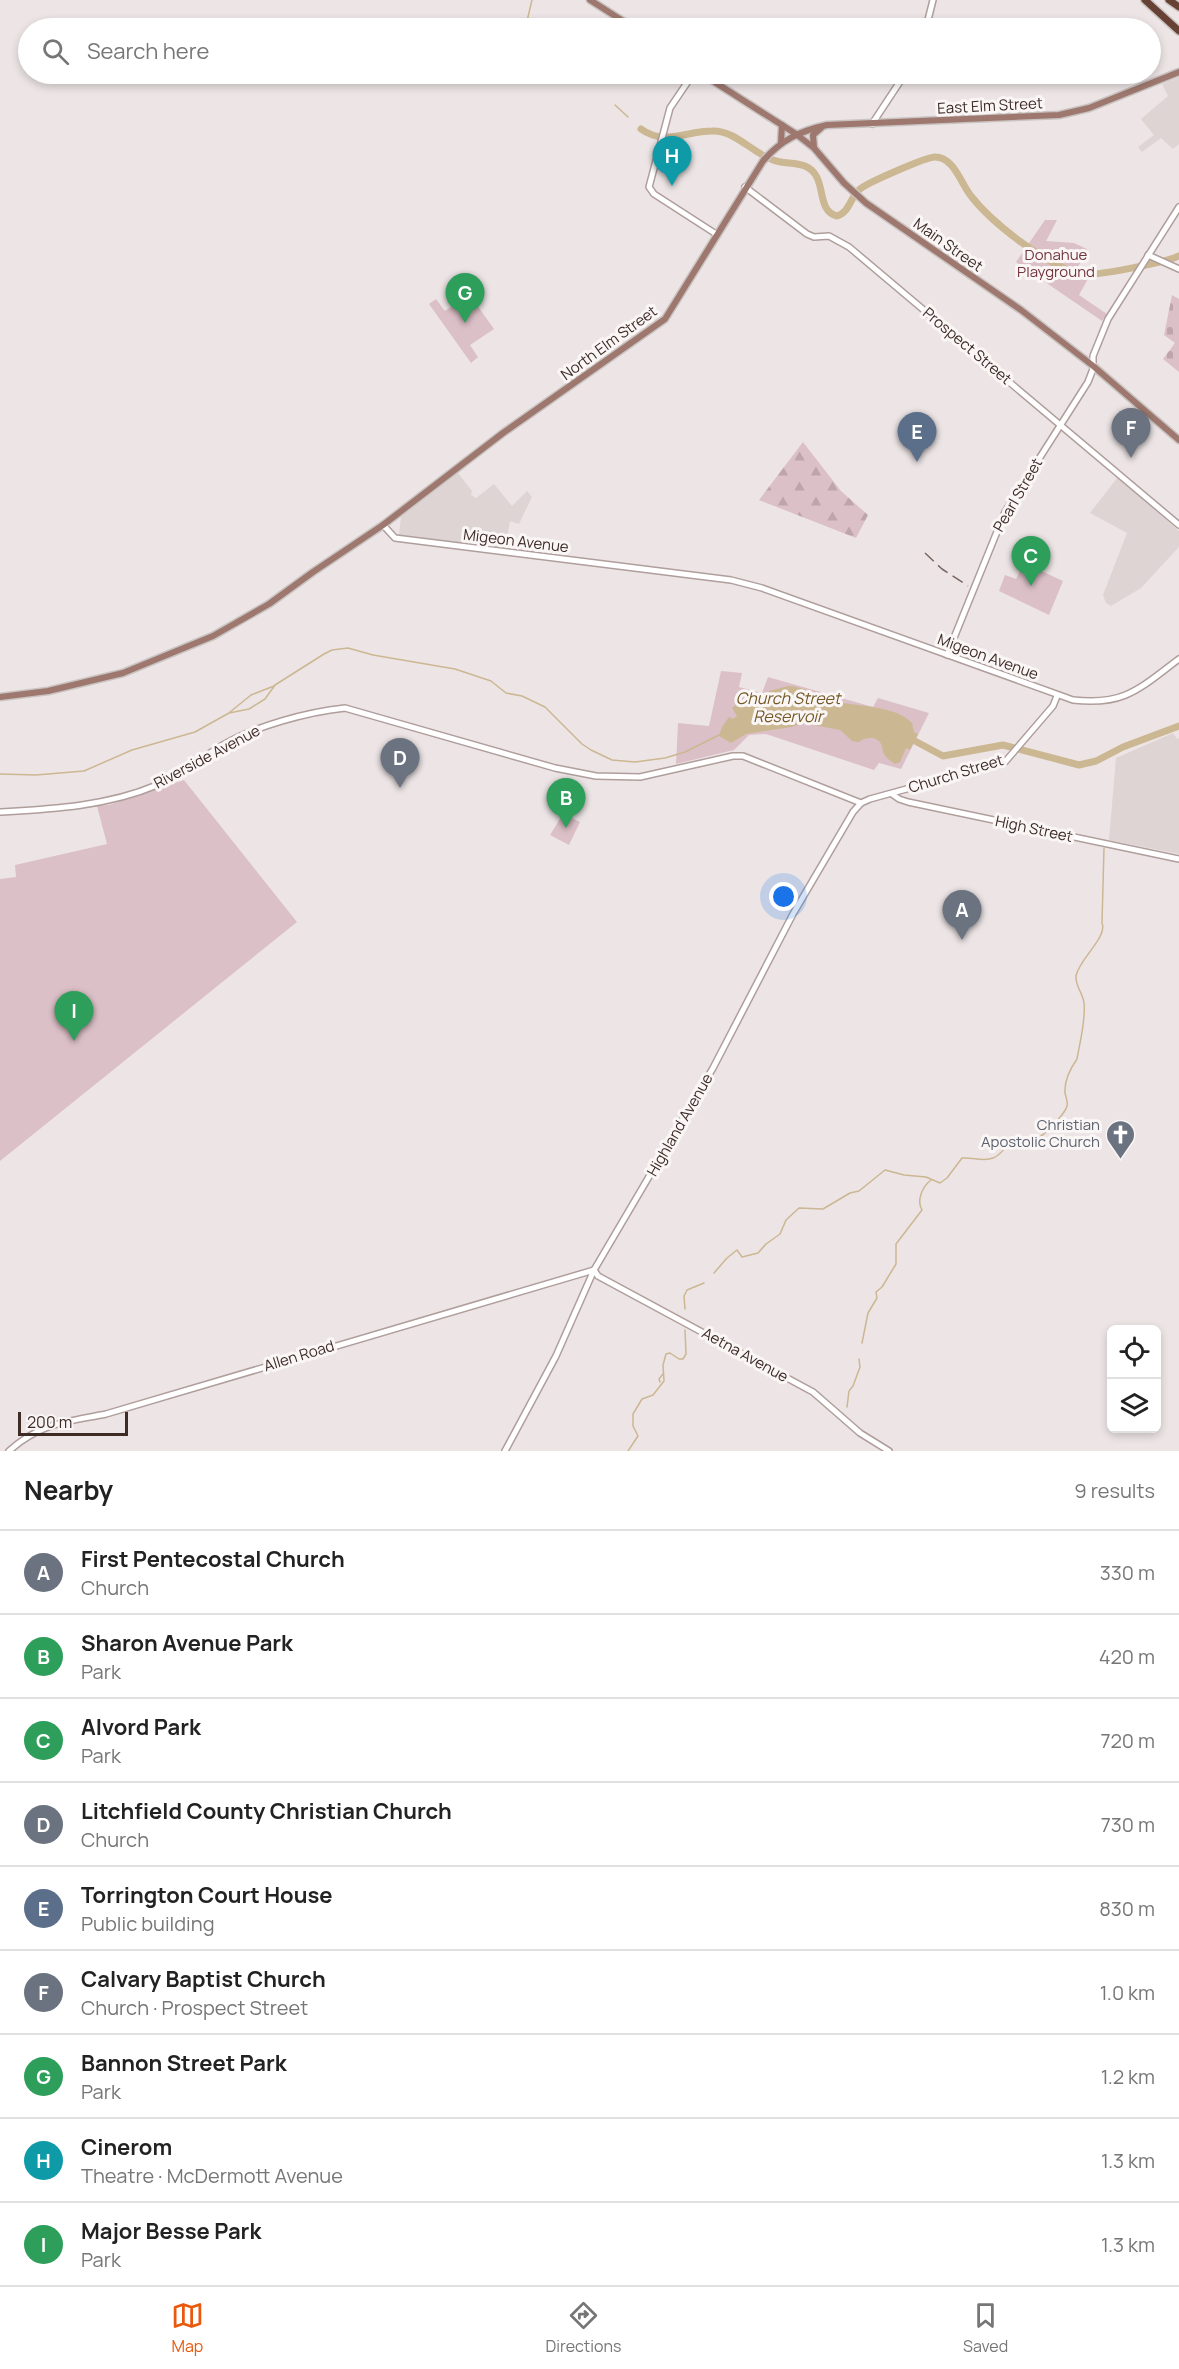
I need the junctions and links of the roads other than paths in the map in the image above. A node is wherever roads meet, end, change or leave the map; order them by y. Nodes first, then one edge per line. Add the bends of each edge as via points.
1 (590, 0) edge
2 (933, 0) edge
3 (1145, 0) edge
4 (1169, 0) edge
5 (1179, 7) edge
6 (618, 18) edge
7 (928, 18) edge
8 (1179, 31) edge
9 (1179, 72) edge
10 (1161, 79) edge
11 (686, 84) edge
12 (718, 84) edge
13 (898, 84) edge
14 (1147, 84) edge
15 (872, 124) junction
16 (782, 125) junction
17 (826, 125) junction
18 (796, 134) junction
19 (781, 143) junction
20 (814, 148) junction
21 (745, 187) junction
22 (1179, 207) edge
23 (716, 234) junction
24 (1147, 257) junction
25 (1179, 269) edge
26 (1092, 365) junction
27 (1060, 424) junction
28 (1179, 440) edge
29 (383, 525) junction
30 (1179, 525) edge
31 (948, 655) junction
32 (1179, 659) edge
33 (1056, 696) junction
34 (0, 697) edge
35 (892, 794) junction
36 (861, 803) junction
37 (0, 812) edge
38 (1179, 860) edge
39 (594, 1270) junction
40 (9, 1451) edge
41 (505, 1451) edge
42 (889, 1451) edge

1 - 6 main road
2 - 7 street
3 - 8 highway
4 - 5 highway
9 - 10 main road, East Elm Street
11 - 23 street via 670,108 650,190
12 - 16 main road, Main Street
13 - 15 street
14 - 15 main road, East Elm Street via 1073,112
15 - 17 main road, East Elm Street
16 - 18 main road, Main Street
16 - 19 main road
17 - 18 main road, East Elm Street
17 - 20 main road via 813,135
18 - 19 main road, North Elm Street
18 - 20 main road, Main Street
19 - 21 main road, North Elm Street
20 - 26 main road, Main Street via 856,194
21 - 23 main road, North Elm Street
21 - 27 street, Prospect Street via 807,234 829,236 849,247
22 - 24 street, Pearl Street
23 - 29 main road, North Elm Street via 665,319 502,433
24 - 25 street
24 - 26 street, Pearl Street via 1108,319
26 - 27 street, Pearl Street via 1090,376
26 - 28 main road, Main Street
27 - 30 street, Prospect Street
27 - 31 street, Pearl Street via 1005,512
29 - 31 street, Migeon Avenue via 395,538 732,580
29 - 34 main road via 269,604 169,656 112,676
31 - 33 street, Migeon Avenue
32 - 33 street, Migeon Avenue via 1124,697 1084,702
33 - 35 street, Church Street via 1053,706 1005,762
35 - 36 street, Church Street
35 - 38 street, High Street via 908,802
36 - 37 street, Riverside Avenue via 743,756 640,777 596,776 562,770 345,708 245,733 158,785 113,800
36 - 39 street, Highland Avenue via 798,905 733,1032
39 - 40 street, Allen Road via 106,1414 49,1426 28,1435
39 - 41 street, Highland Avenue via 556,1356
39 - 42 street, Aetna Avenue via 598,1276 813,1392 860,1433

